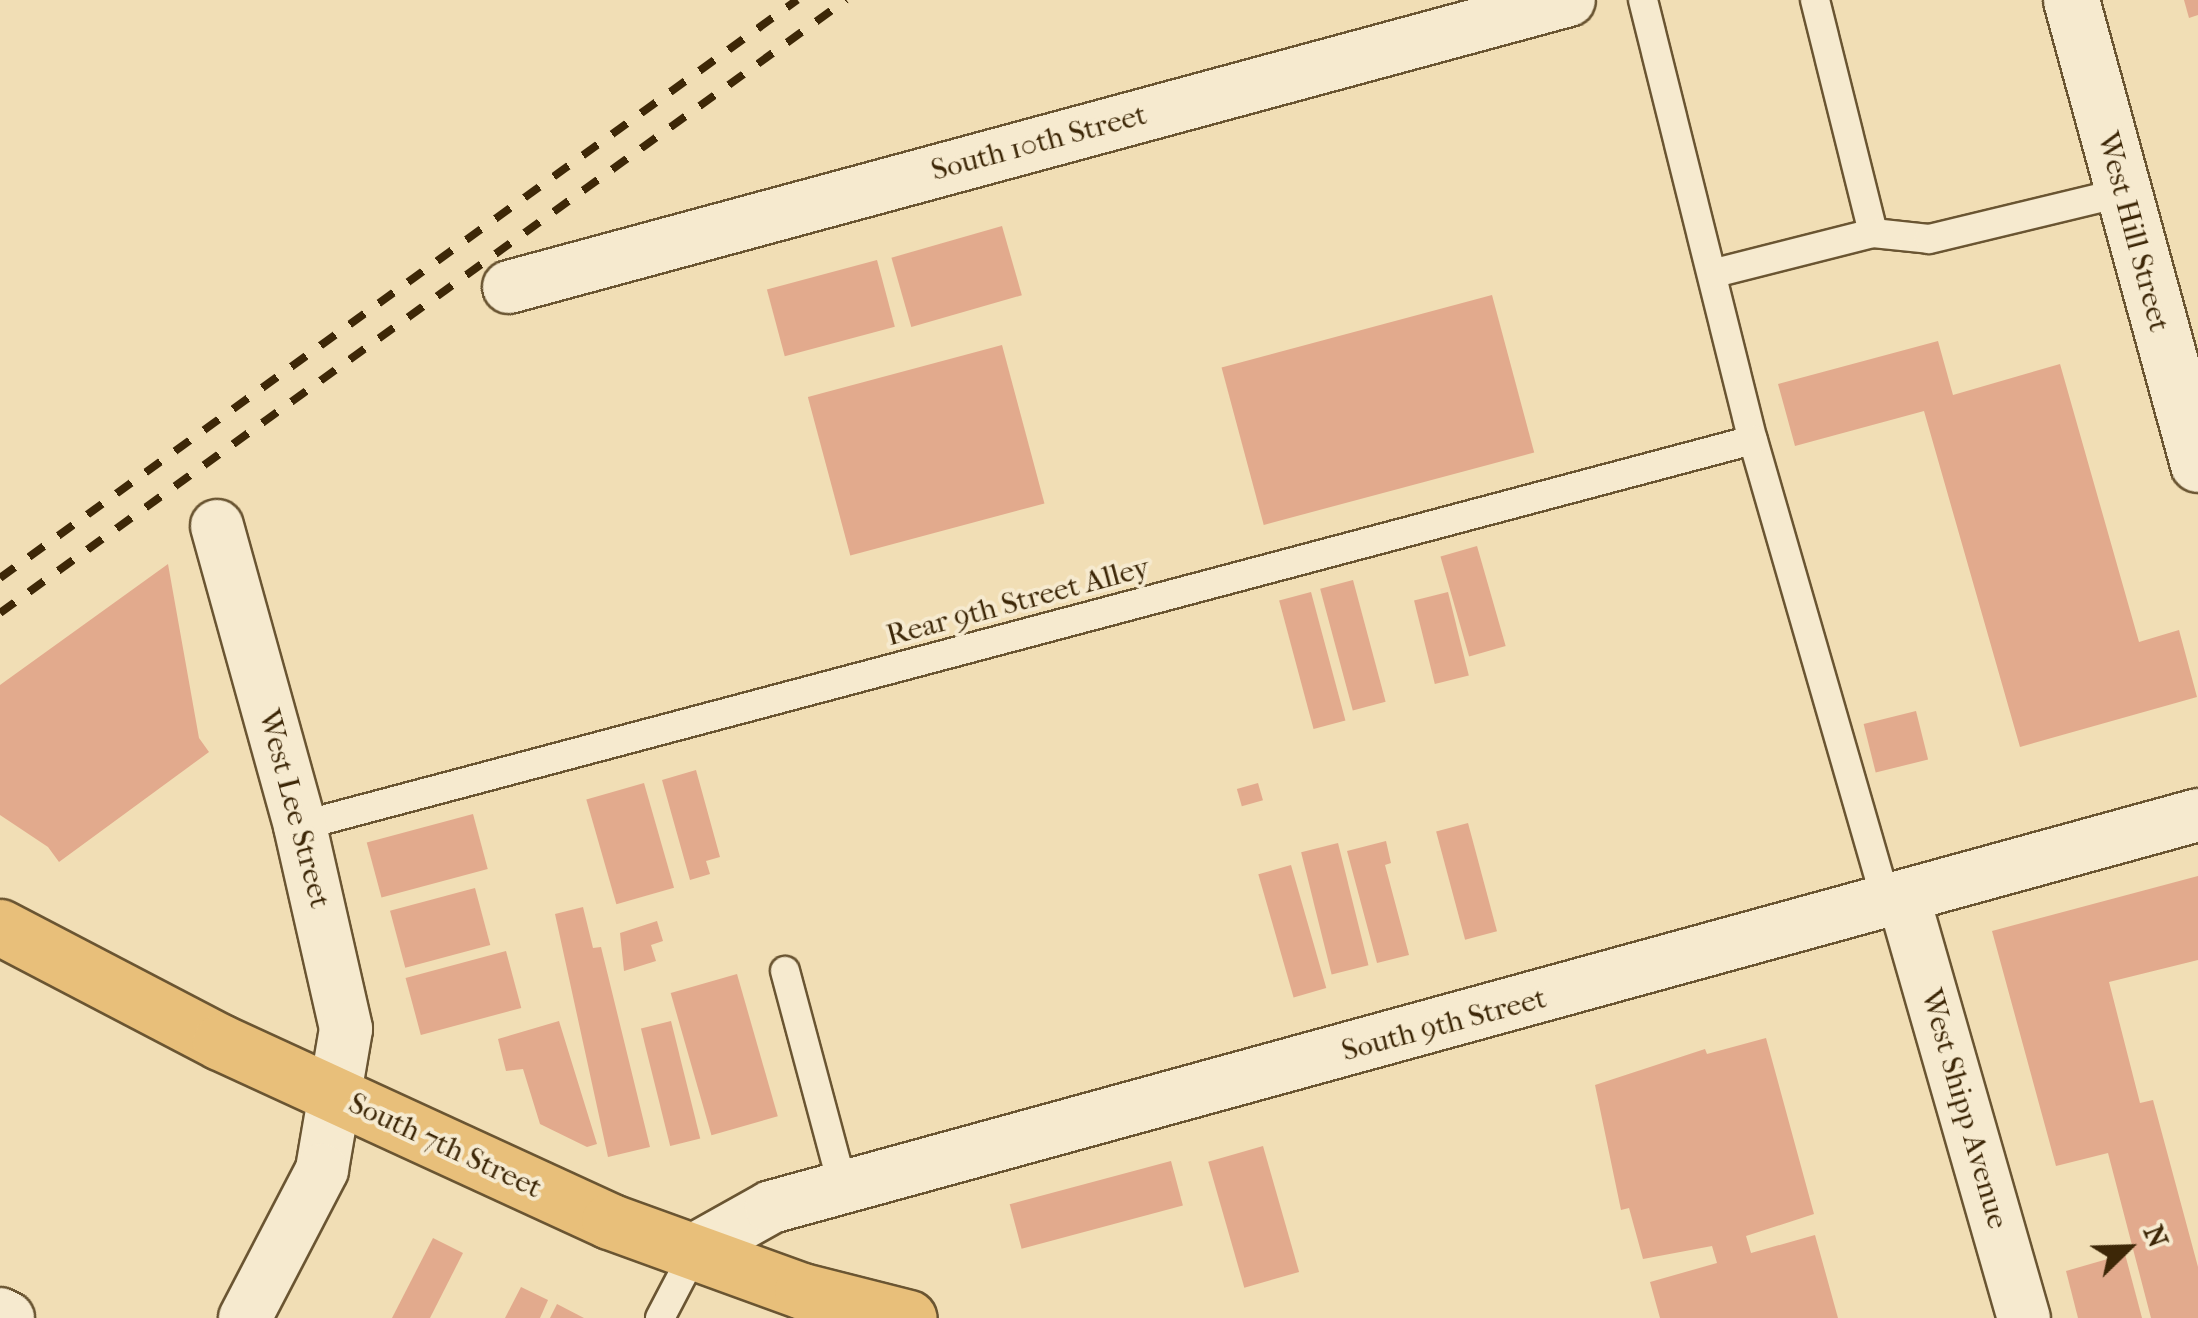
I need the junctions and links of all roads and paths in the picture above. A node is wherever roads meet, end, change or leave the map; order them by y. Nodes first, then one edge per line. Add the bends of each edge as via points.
1 (1569, 0) edge
2 (1643, 0) edge
3 (1816, 0) edge
4 (2071, 0) edge
5 (2120, 193) junction
6 (1873, 233) junction
7 (1716, 273) junction
8 (509, 287) dead end
9 (1753, 440) junction
10 (2198, 464) edge
11 (216, 526) dead end
12 (2198, 815) edge
13 (300, 826) junction
14 (1895, 903) junction
15 (0, 927) edge
16 (786, 971) dead end
17 (336, 1096) junction
18 (843, 1188) junction
19 (696, 1249) junction
20 (0, 1314) edge
21 (8, 1318) edge
22 (245, 1318) edge
23 (660, 1318) edge
24 (909, 1318) edge
25 (2024, 1318) edge

1 - 8 street, South 10th Street
2 - 7 lane
3 - 6 lane
4 - 5 street, West Hill Street
5 - 6 lane via 1929,238
5 - 10 street, West Hill Street
6 - 7 lane
7 - 9 lane
9 - 13 lane, Rear 9th Street Alley
9 - 14 lane
11 - 13 street, West Lee Street
12 - 14 street, South 9th Street
13 - 17 street, West Lee Street via 346,1029
14 - 18 street, South 9th Street
14 - 25 street, West Shipp Avenue
15 - 17 main road, South 7th Street
16 - 18 lane
17 - 19 main road, South 7th Street via 609,1220
17 - 22 street, West Lee Street via 322,1170
18 - 19 street, South 9th Street via 771,1207
19 - 23 lane
19 - 24 main road, South 7th Street via 802,1291
20 - 21 street

